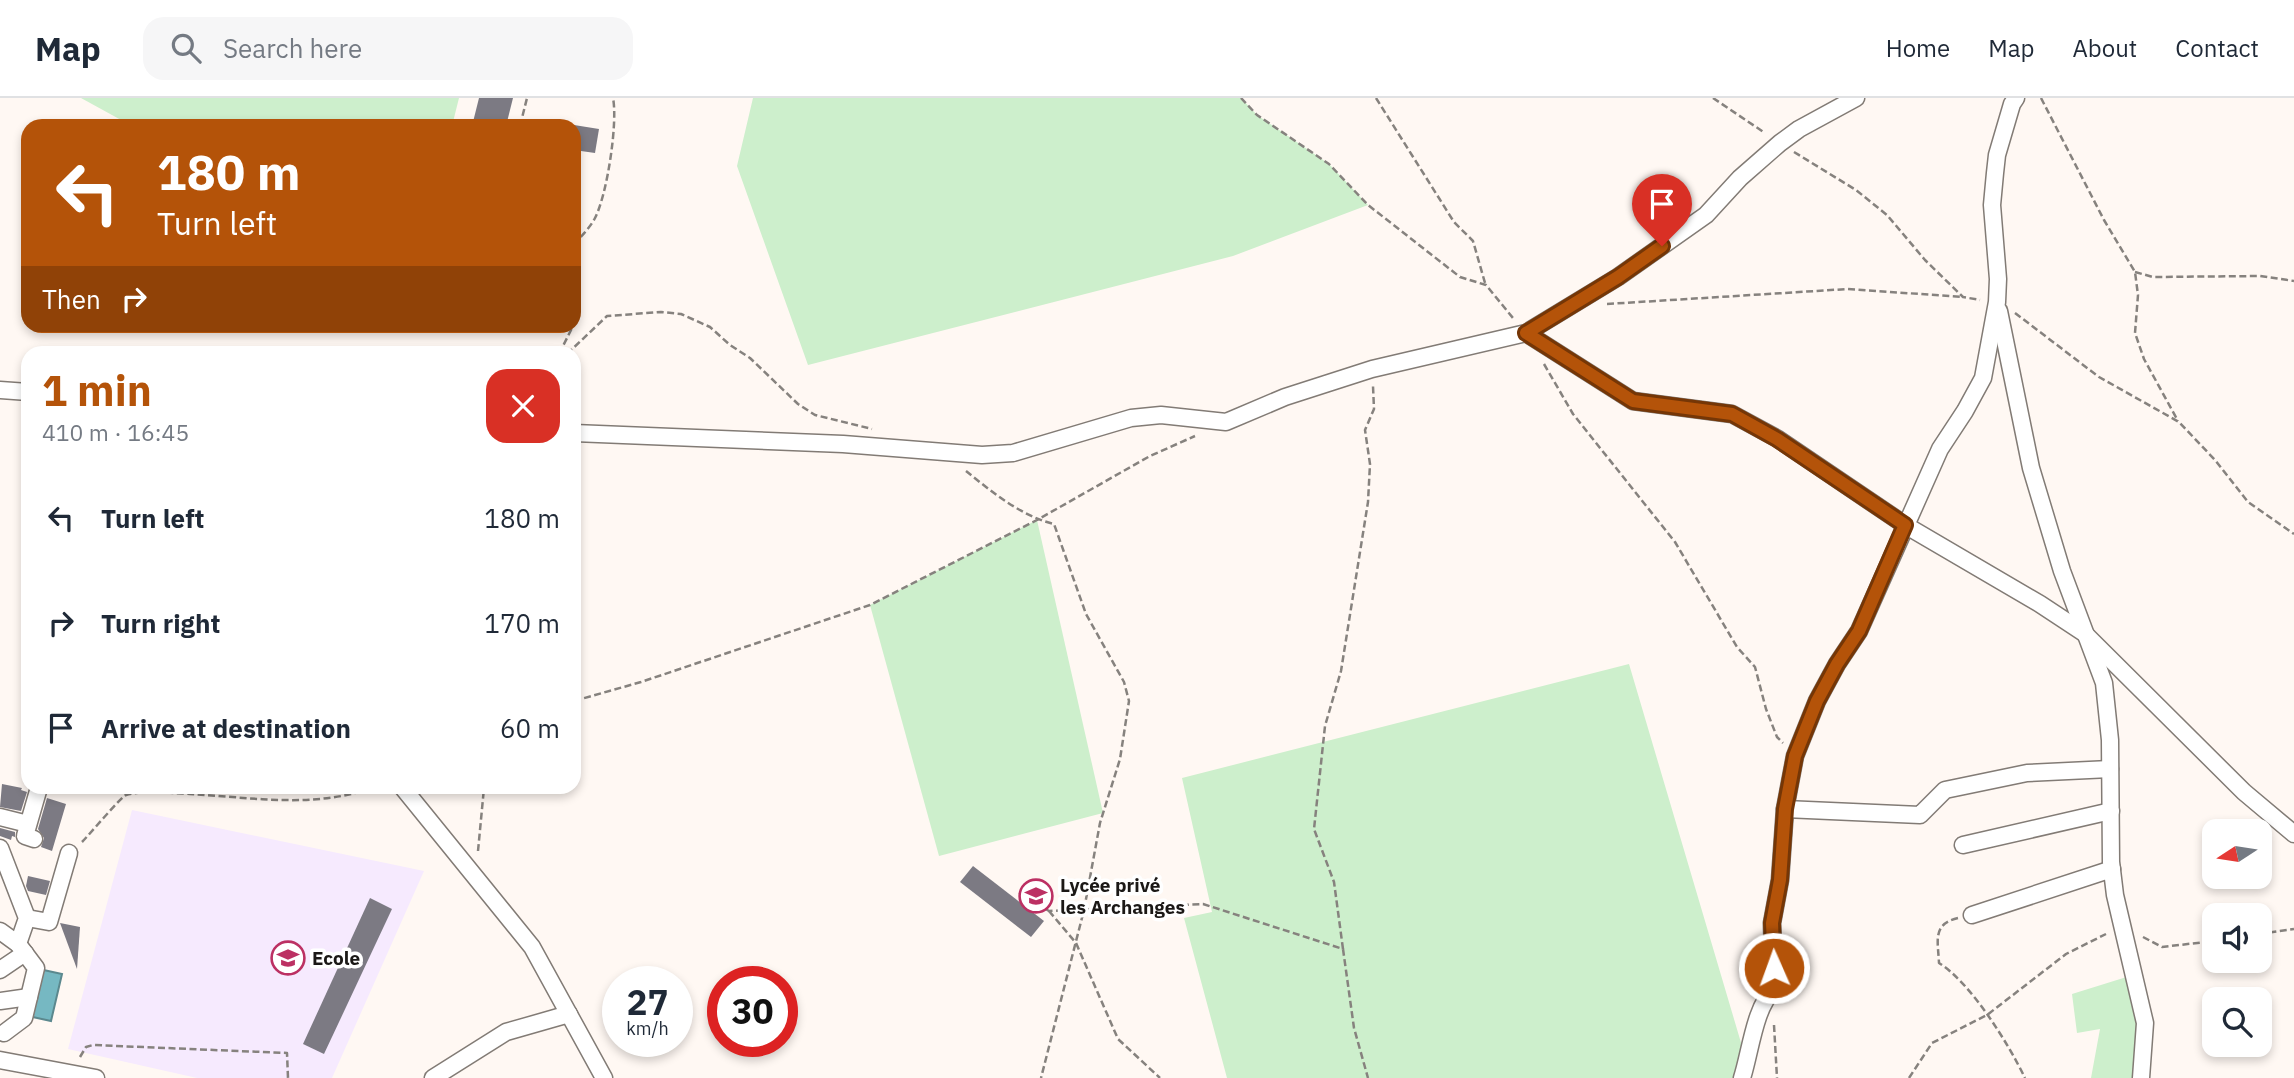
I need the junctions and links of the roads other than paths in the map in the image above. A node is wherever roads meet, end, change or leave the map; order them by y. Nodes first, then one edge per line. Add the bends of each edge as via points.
1 (1856, 98) edge
2 (2016, 98) edge
3 (1997, 302) junction
4 (1526, 333) junction
5 (0, 390) edge
6 (21, 392) edge
7 (581, 433) edge
8 (1905, 525) junction
9 (2084, 633) junction
10 (2110, 769) junction
11 (408, 794) edge
12 (32, 796) dead end
13 (1785, 809) junction
14 (2111, 811) junction
15 (0, 817) edge
16 (2294, 834) edge
17 (1962, 845) dead end
18 (0, 848) edge
19 (69, 853) road end
20 (2112, 869) junction
21 (1972, 915) road end
22 (27, 918) junction
23 (0, 932) edge
24 (21, 948) junction
25 (0, 970) edge
26 (29, 997) junction
27 (0, 1001) edge
28 (569, 1014) junction
29 (5, 1032) dead end
30 (0, 1060) edge
31 (55, 1074) edge
32 (435, 1077) edge
33 (96, 1078) edge
34 (604, 1078) edge
35 (1742, 1078) edge
36 (2141, 1078) edge

1 - 4 street via 1780,143 1706,215
2 - 3 street via 1997,155 1992,205
3 - 8 street via 1983,377 1940,449
3 - 9 street via 2031,468
4 - 7 street via 1372,369 1226,422 1160,415 1131,418 1013,453
4 - 8 street via 1633,401 1732,414
5 - 6 street
8 - 9 street
8 - 13 street via 1859,631 1817,701 1795,756
9 - 10 street via 2104,683
9 - 16 street via 2244,792
10 - 13 street via 2027,773 1945,790 1920,815
10 - 14 street
11 - 28 street via 532,947
12 - 15 street via 31,831
13 - 35 street via 1772,923 1774,990 1760,1011
14 - 17 street
14 - 20 street
18 - 22 street
19 - 22 street via 49,922
20 - 21 street
20 - 36 street via 2146,1023
22 - 24 street
23 - 24 street
24 - 25 street
24 - 26 street via 36,968
26 - 27 street
26 - 29 street via 24,1018
28 - 32 street via 506,1032
28 - 34 street
30 - 31 street
31 - 33 street

